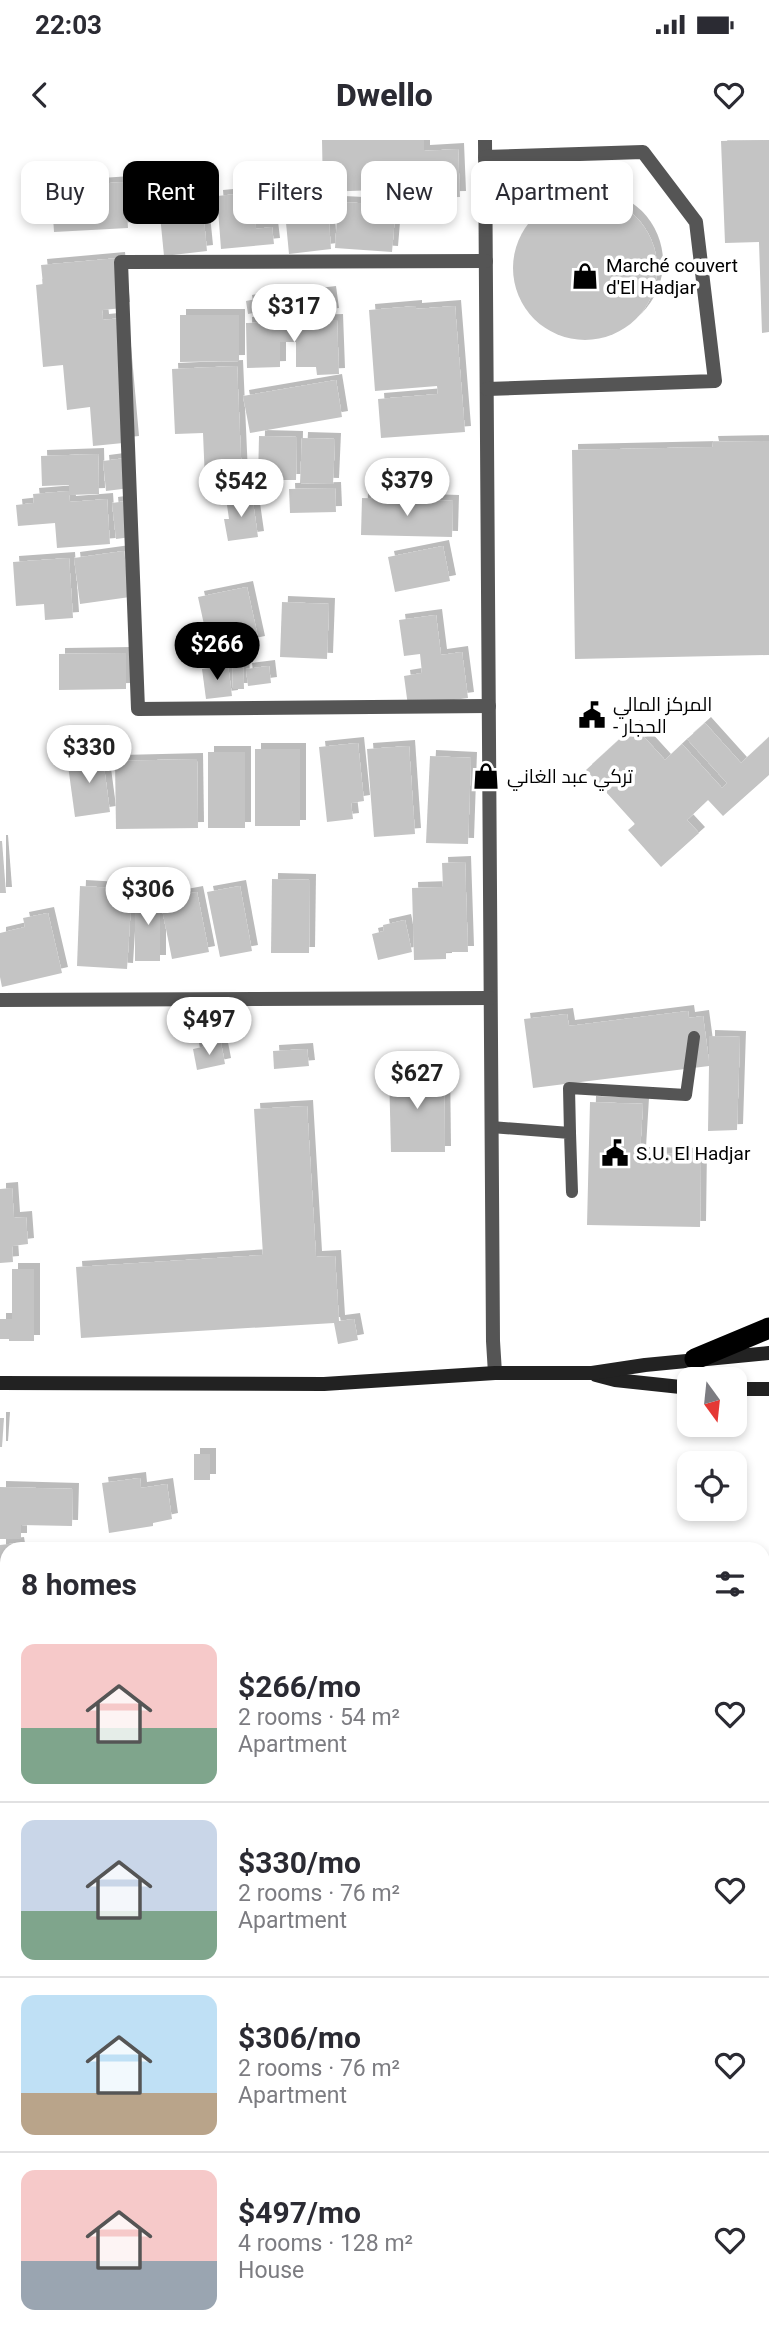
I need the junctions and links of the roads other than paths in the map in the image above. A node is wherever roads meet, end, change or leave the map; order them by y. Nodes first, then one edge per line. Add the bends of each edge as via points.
1 (485, 140) edge
2 (485, 157) junction
3 (485, 261) junction
4 (486, 389) junction
5 (489, 706) junction
6 (490, 998) junction
7 (0, 1000) edge
8 (694, 1037) dead end
9 (491, 1127) junction
10 (570, 1133) junction
11 (572, 1192) dead end
12 (769, 1328) edge
13 (769, 1353) edge
14 (695, 1359) junction
15 (495, 1373) junction
16 (592, 1373) junction
17 (0, 1383) edge
18 (677, 1387) edge
19 (747, 1389) edge
20 (769, 1389) edge

1 - 2 street
2 - 3 street
2 - 4 street via 643,152 696,222 715,380
3 - 4 street
3 - 5 street via 121,262 138,709
4 - 5 street
5 - 6 street
6 - 7 street
6 - 9 street
8 - 10 lane via 686,1094 569,1088
9 - 10 lane
9 - 15 street
10 - 11 lane
12 - 14 highway
13 - 14 main road
14 - 16 main road
15 - 16 main road
15 - 17 main road via 324,1384
16 - 18 main road
19 - 20 main road

